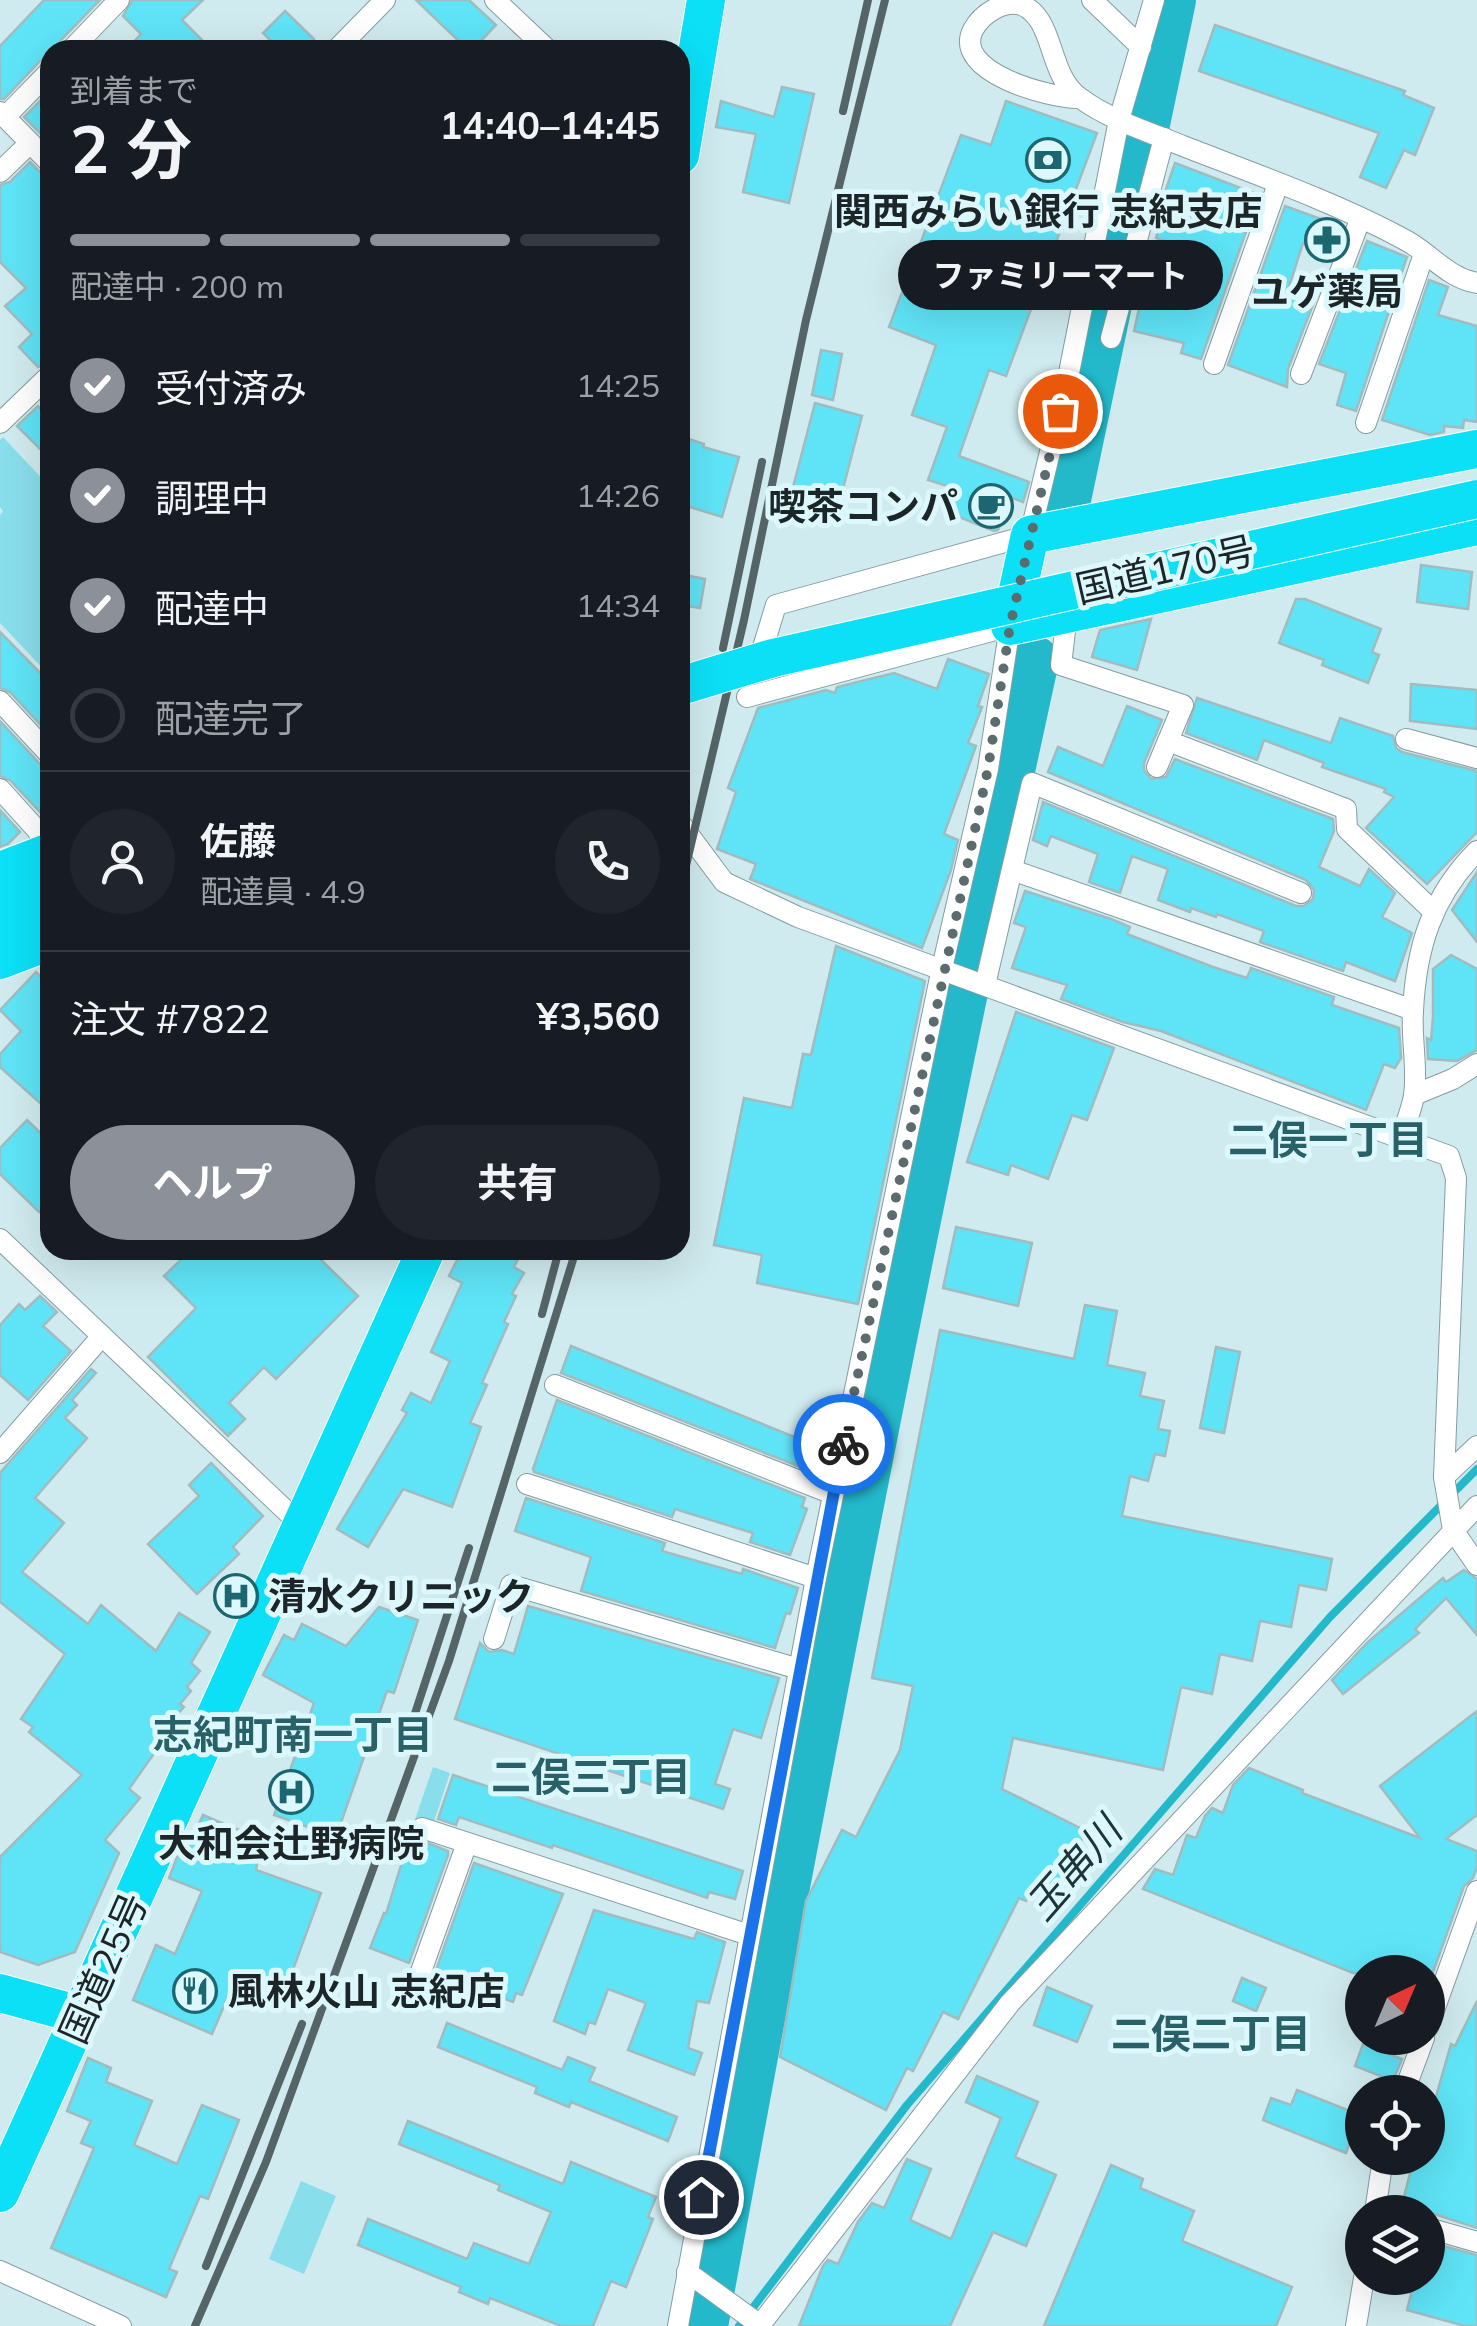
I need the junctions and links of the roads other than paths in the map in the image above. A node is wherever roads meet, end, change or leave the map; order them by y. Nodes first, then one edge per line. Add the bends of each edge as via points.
1 (120, 0) edge
2 (385, 0) edge
3 (495, 0) edge
4 (706, 0) edge
5 (1092, 0) edge
6 (1154, 0) edge
7 (81, 40) edge
8 (346, 40) edge
9 (537, 40) edge
10 (1141, 46) junction
11 (40, 81) edge
12 (690, 95) edge
13 (1078, 98) junction
14 (3, 114) edge
15 (1120, 120) junction
16 (1164, 138) junction
17 (30, 143) junction
18 (40, 154) edge
19 (0, 172) edge
20 (1278, 184) junction
21 (1360, 220) junction
22 (1424, 254) junction
23 (1477, 284) edge
24 (1111, 338) dead end
25 (1214, 364) dead end
26 (1301, 374) dead end
27 (40, 384) edge
28 (0, 422) edge
29 (1366, 423) dead end
30 (1477, 448) edge
31 (1477, 475) edge
32 (1477, 499) edge
33 (1477, 526) edge
34 (1030, 535) junction
35 (1067, 614) junction
36 (1010, 626) junction
37 (690, 658) edge
38 (690, 683) edge
39 (0, 701) edge
40 (1406, 739) dead end
41 (1168, 741) junction
42 (40, 743) edge
43 (1477, 758) edge
44 (1157, 767) dead end
45 (0, 789) edge
46 (690, 836) edge
47 (40, 837) edge
48 (1477, 851) edge
49 (40, 864) edge
50 (40, 870) edge
51 (1012, 870) junction
52 (0, 871) edge
53 (1301, 893) dead end
54 (0, 900) edge
55 (1433, 910) junction
56 (40, 915) edge
57 (0, 930) edge
58 (40, 945) edge
59 (0, 960) edge
60 (942, 968) junction
61 (986, 984) junction
62 (1413, 1010) junction
63 (1477, 1064) edge
64 (1414, 1095) junction
65 (1400, 1140) junction
66 (1466, 1178) edge
67 (0, 1239) edge
68 (421, 1260) edge
69 (102, 1336) junction
70 (555, 1385) dead end
71 (1477, 1446) edge
72 (0, 1453) edge
73 (1444, 1477) junction
74 (526, 1484) dead end
75 (833, 1494) junction
76 (1477, 1506) edge
77 (301, 1526) junction
78 (1453, 1530) junction
79 (1477, 1565) edge
80 (816, 1578) junction
81 (494, 1638) dead end
82 (798, 1670) junction
83 (422, 1828) dead end
84 (468, 1843) junction
85 (1477, 1891) edge
86 (749, 1936) junction
87 (419, 1977) dead end
88 (1445, 1980) edge
89 (0, 1993) edge
90 (82, 2016) junction
91 (0, 2193) edge
92 (1445, 2233) edge
93 (1477, 2242) edge
94 (0, 2270) edge
95 (687, 2272) junction
96 (1361, 2295) edge
97 (121, 2326) edge
98 (678, 2326) edge
99 (1356, 2326) edge

1 - 7 street
2 - 8 street
3 - 9 street
4 - 12 highway
5 - 10 street
6 - 10 street
10 - 15 street
11 - 14 street
13 - 13 street via 987,71 974,60 973,30 1000,4 1033,10 1065,84
13 - 15 street
14 - 17 street
15 - 16 street
15 - 34 street
16 - 20 street
16 - 24 street
17 - 18 street
17 - 19 street
20 - 21 street
20 - 25 street
21 - 22 street
21 - 26 street
22 - 23 street via 1459,280
22 - 29 street
27 - 28 street
30 - 34 highway
31 - 37 highway, 国道170号 via 770,633
32 - 38 highway, 国道170号, bridge via 773,658
33 - 35 highway
34 - 36 highway
34 - 36 street via 776,605 748,697
35 - 36 highway
35 - 41 street via 1061,665 1183,705
36 - 60 street via 988,769
39 - 42 street
40 - 43 street
41 - 44 street
41 - 55 street via 1346,809 1347,828
45 - 47 street
46 - 60 street via 724,882 798,917
48 - 55 street
49 - 52 highway
50 - 54 highway
51 - 53 street via 1032,783
51 - 61 street
51 - 62 street
55 - 62 street
56 - 57 highway
58 - 59 highway
60 - 61 street
60 - 75 street
61 - 65 street
62 - 64 street
63 - 64 street
64 - 65 street
65 - 66 street via 1449,1156
66 - 73 street
67 - 69 street
68 - 77 highway, 国道25号
69 - 72 street
69 - 77 street
70 - 75 street
71 - 73 street
73 - 78 street
74 - 80 street
75 - 80 street
76 - 78 street
77 - 90 highway, 国道25号
78 - 79 street
78 - 95 street via 1010,2003 760,2325
80 - 82 street
81 - 82 street via 511,1585
82 - 86 street
83 - 84 street
84 - 86 street
84 - 87 street
85 - 88 street
86 - 95 street
89 - 90 highway
90 - 91 highway, 国道25号
92 - 93 street
94 - 97 street
95 - 98 street
96 - 99 street

